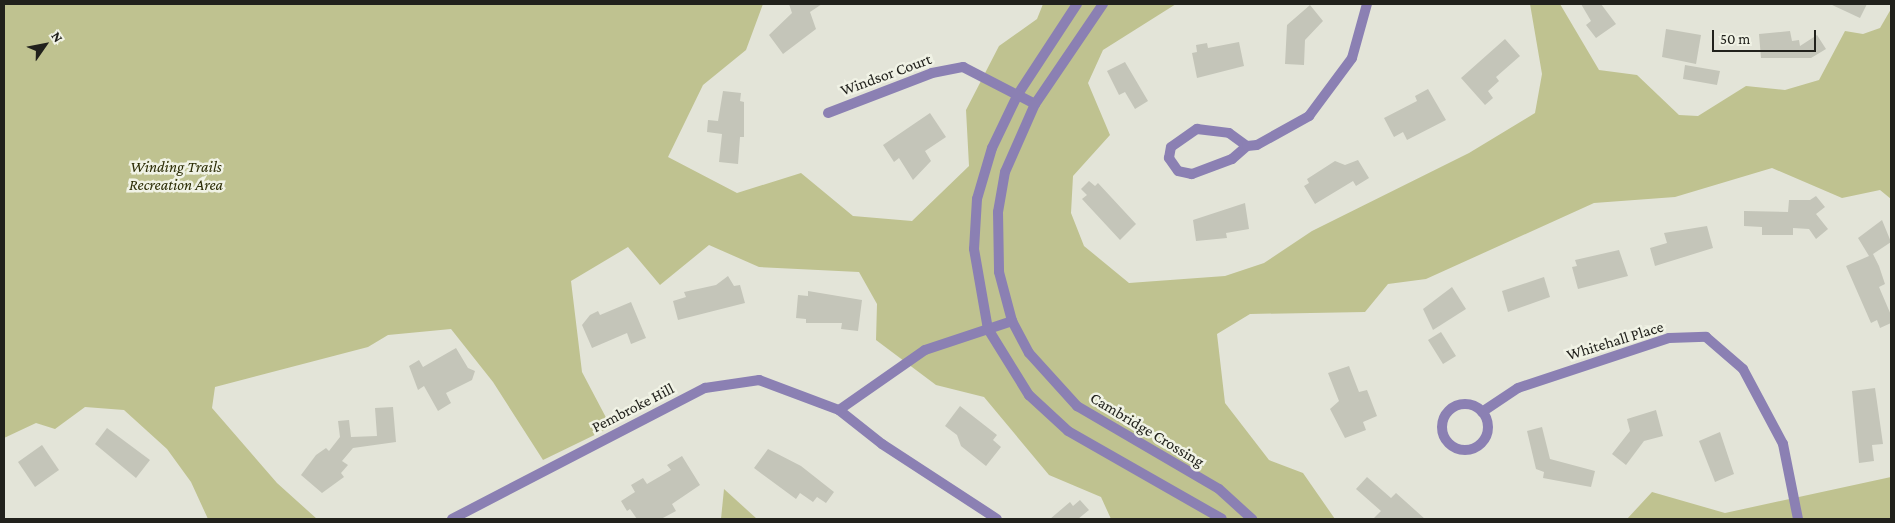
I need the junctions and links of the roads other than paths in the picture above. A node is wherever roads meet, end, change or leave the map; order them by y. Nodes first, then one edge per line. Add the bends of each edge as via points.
1 (1077, 4) edge
2 (1103, 4) edge
3 (1367, 4) edge
4 (1018, 94) junction
5 (1035, 104) junction
6 (828, 113) dead end
7 (1247, 146) junction
8 (1012, 322) junction
9 (988, 329) junction
10 (839, 410) junction
11 (1482, 412) junction
12 (452, 519) edge
13 (997, 519) edge
14 (1222, 519) edge
15 (1252, 519) edge
16 (1798, 519) edge

1 - 4 street
2 - 5 street, Cambridge Crossing
3 - 7 street via 1352,58 1309,116 1257,145
4 - 5 street, Windsor Court
4 - 6 street, Windsor Court via 963,67 932,72
4 - 9 street via 992,148 977,200 974,249
5 - 8 street, Cambridge Crossing via 1005,172 998,212 999,272
7 - 7 street via 1229,133 1197,129 1171,147 1169,158 1178,171 1192,174 1232,159
8 - 9 street
8 - 15 street, Cambridge Crossing via 1029,353 1077,406 1219,489
9 - 10 street via 925,350
9 - 14 street via 1029,395 1068,431
10 - 12 street, Pembroke Hill via 759,380 705,388
10 - 13 street, Pembroke Hill via 882,444
11 - 11 street via 1488,426 1483,441 1462,450 1448,442 1442,428 1450,409 1463,404
11 - 16 street, Whitehall Place via 1528,384 1669,338 1706,337 1743,369 1783,444

